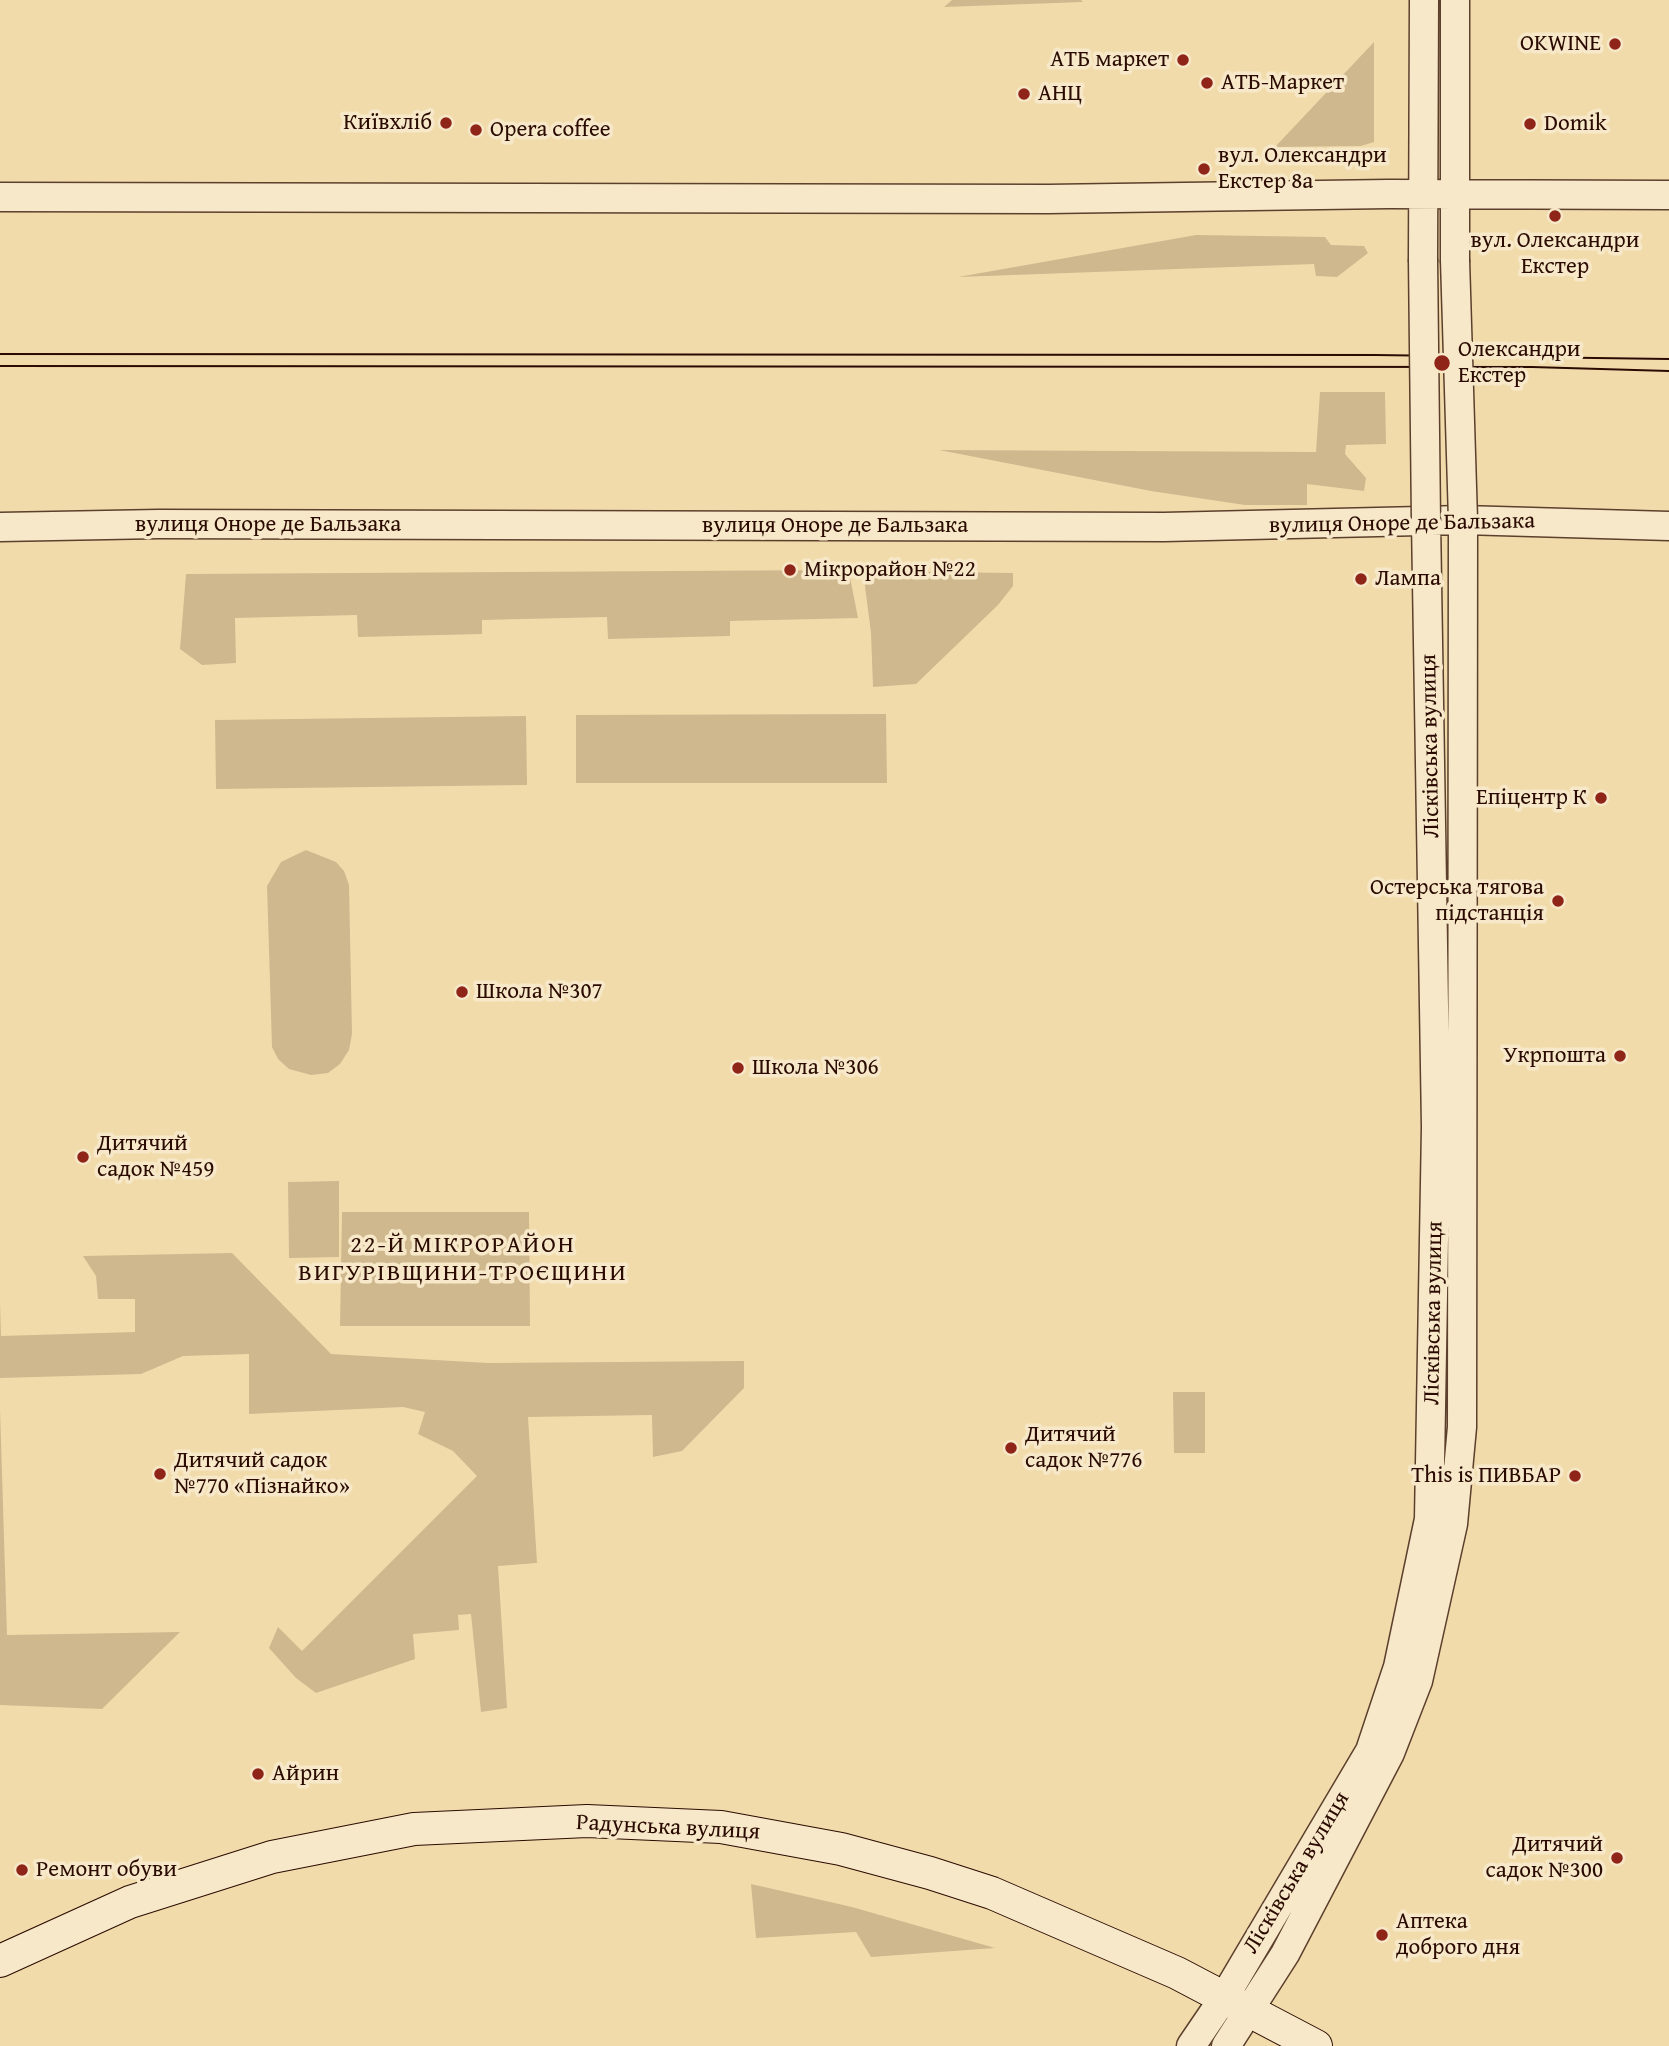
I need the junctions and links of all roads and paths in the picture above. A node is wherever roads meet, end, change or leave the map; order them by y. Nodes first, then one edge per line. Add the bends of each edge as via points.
1 (1424, 0) edge
2 (1455, 0) edge
3 (1422, 194) junction
4 (1452, 194) junction
5 (1669, 195) edge
6 (0, 197) edge
7 (1463, 520) junction
8 (1426, 521) junction
9 (1664, 525) edge
10 (0, 527) edge
11 (0, 1961) edge
12 (1238, 2003) junction
13 (1191, 2046) edge
14 (1226, 2046) edge
15 (1316, 2046) edge

1 - 3 street, Лісківська вулиця
2 - 4 street, Лісківська вулиця
3 - 4 street
3 - 6 street via 1048,200
3 - 8 street, Лісківська вулиця, bridge
4 - 5 street
4 - 7 street, Лісківська вулиця, bridge
7 - 8 street, вулиця Оноре де Бальзака
7 - 9 street, вулиця Оноре де Бальзака
7 - 12 street, Лісківська вулиця via 1462,1427 1453,1524 1418,1681 1390,1753 1285,1954
8 - 10 street, вулиця Оноре де Бальзака via 1164,527
8 - 12 street, Лісківська вулиця via 1436,1127 1429,1519 1398,1667 1370,1751
11 - 12 main road, Радунська вулиця via 130,1902 272,1857 414,1829 587,1821 757,1832 930,1872 1037,1910
12 - 13 street, Лісківська вулиця
12 - 14 street, Лісківська вулиця
12 - 15 main road, Радунська вулиця

